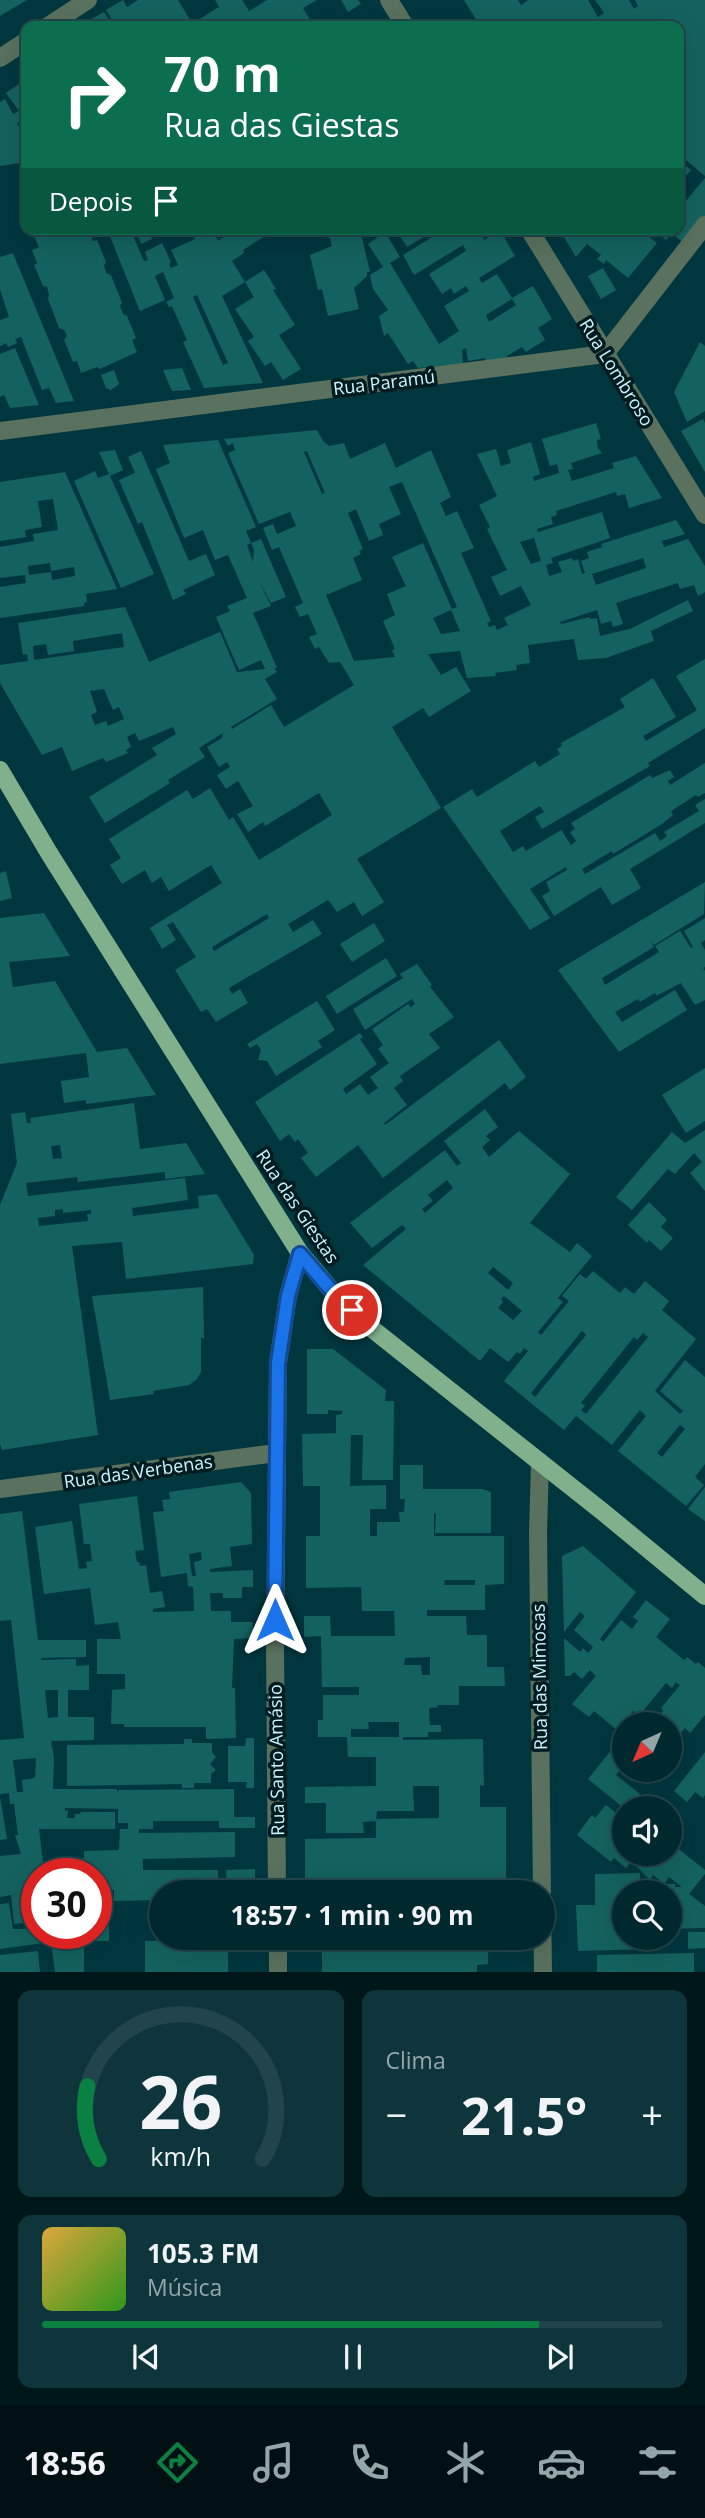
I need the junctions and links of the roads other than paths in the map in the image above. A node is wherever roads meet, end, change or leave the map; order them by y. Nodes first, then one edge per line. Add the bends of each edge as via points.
1 (88, 0) edge
2 (389, 0) edge
3 (56, 21) edge
4 (402, 21) edge
5 (21, 44) edge
6 (0, 58) edge
7 (705, 225) edge
8 (533, 235) edge
9 (606, 354) junction
10 (0, 431) edge
11 (705, 515) edge
12 (0, 770) edge
13 (300, 1254) junction
14 (276, 1453) junction
15 (540, 1462) junction
16 (0, 1489) edge
17 (705, 1596) edge
18 (277, 1880) edge
19 (542, 1880) edge
20 (278, 1950) edge
21 (543, 1950) edge
22 (278, 1972) edge
23 (543, 1972) edge

1 - 3 street
2 - 4 street
5 - 6 street
7 - 9 street
8 - 9 street, Rua Lombroso
9 - 10 street, Rua Paramú
9 - 11 street, Rua Lombroso
12 - 13 main road, Rua das Giestas
13 - 14 street, Rua Santo Amásio via 282,1327
13 - 15 main road, Rua das Giestas via 370,1328
14 - 16 street, Rua das Verbenas
14 - 18 street, Rua Santo Amásio
15 - 17 main road, Rua das Giestas
15 - 19 street, Rua das Mimosas
20 - 22 street
21 - 23 street

